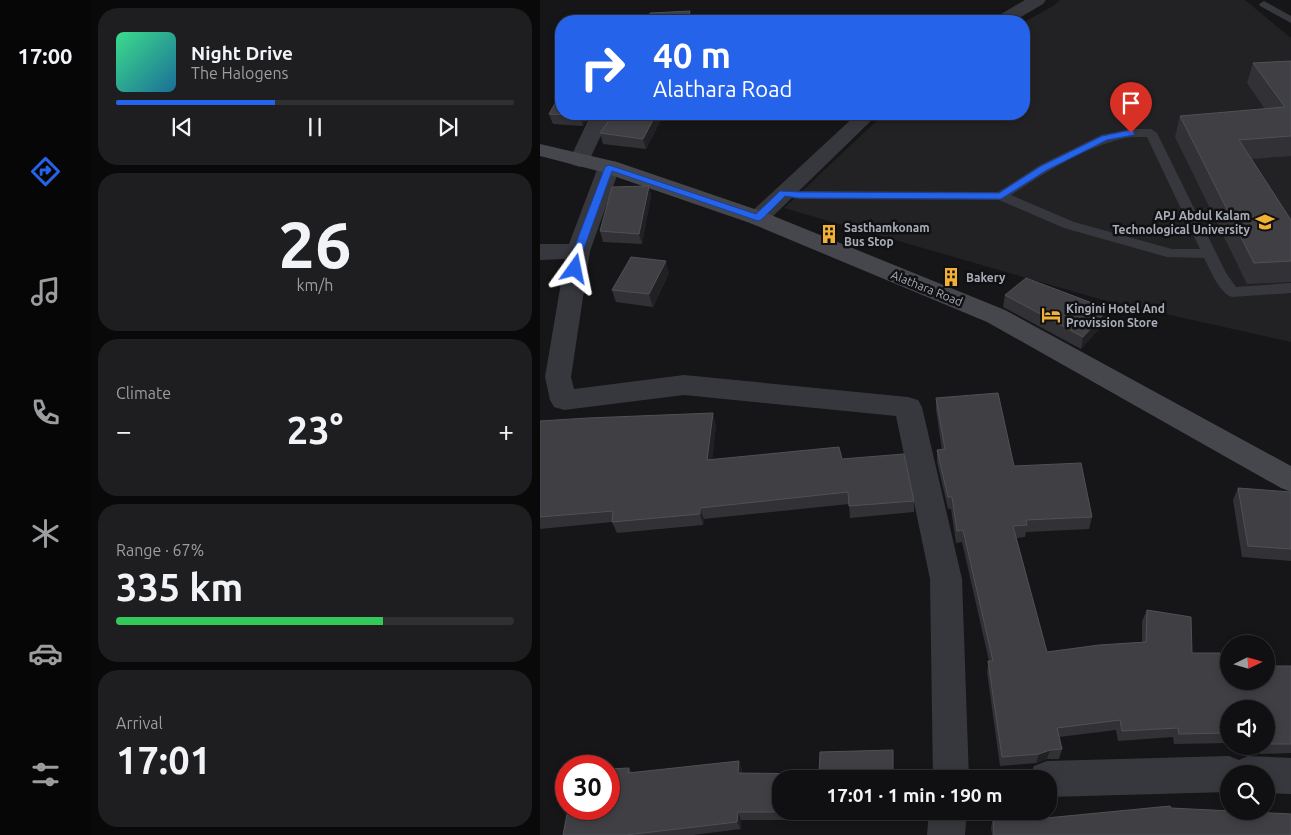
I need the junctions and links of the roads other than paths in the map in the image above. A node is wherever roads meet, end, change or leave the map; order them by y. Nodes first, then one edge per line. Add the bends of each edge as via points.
1 (1037, 0) edge
2 (1264, 4) dead end
3 (1012, 15) edge
4 (1291, 20) edge
5 (598, 120) edge
6 (862, 120) edge
7 (540, 150) edge
8 (580, 160) junction
9 (609, 167) junction
10 (783, 193) junction
11 (1001, 196) junction
12 (758, 218) junction
13 (578, 251) junction
14 (540, 252) edge
15 (1209, 252) junction
16 (1291, 288) edge
17 (549, 379) edge
18 (1291, 480) edge
19 (951, 770) edge
20 (1220, 774) edge
21 (1275, 775) edge
22 (1291, 776) edge
23 (1057, 779) edge
24 (947, 820) edge
25 (946, 835) edge

1 - 3 street
2 - 4 lane
5 - 8 street
6 - 10 street
7 - 8 street, Alathara Road
8 - 9 street, Alathara Road
9 - 12 street, Alathara Road
9 - 13 street
10 - 11 lane
10 - 12 street
11 - 15 lane via 1069,225 1172,254
11 - 15 lane via 1044,168 1105,138 1151,133
12 - 18 street, Alathara Road via 996,316
13 - 14 street
13 - 17 street
15 - 16 lane via 1232,292
17 - 19 street via 564,400 684,385 908,407 946,579
20 - 23 street
21 - 22 street
24 - 25 street

